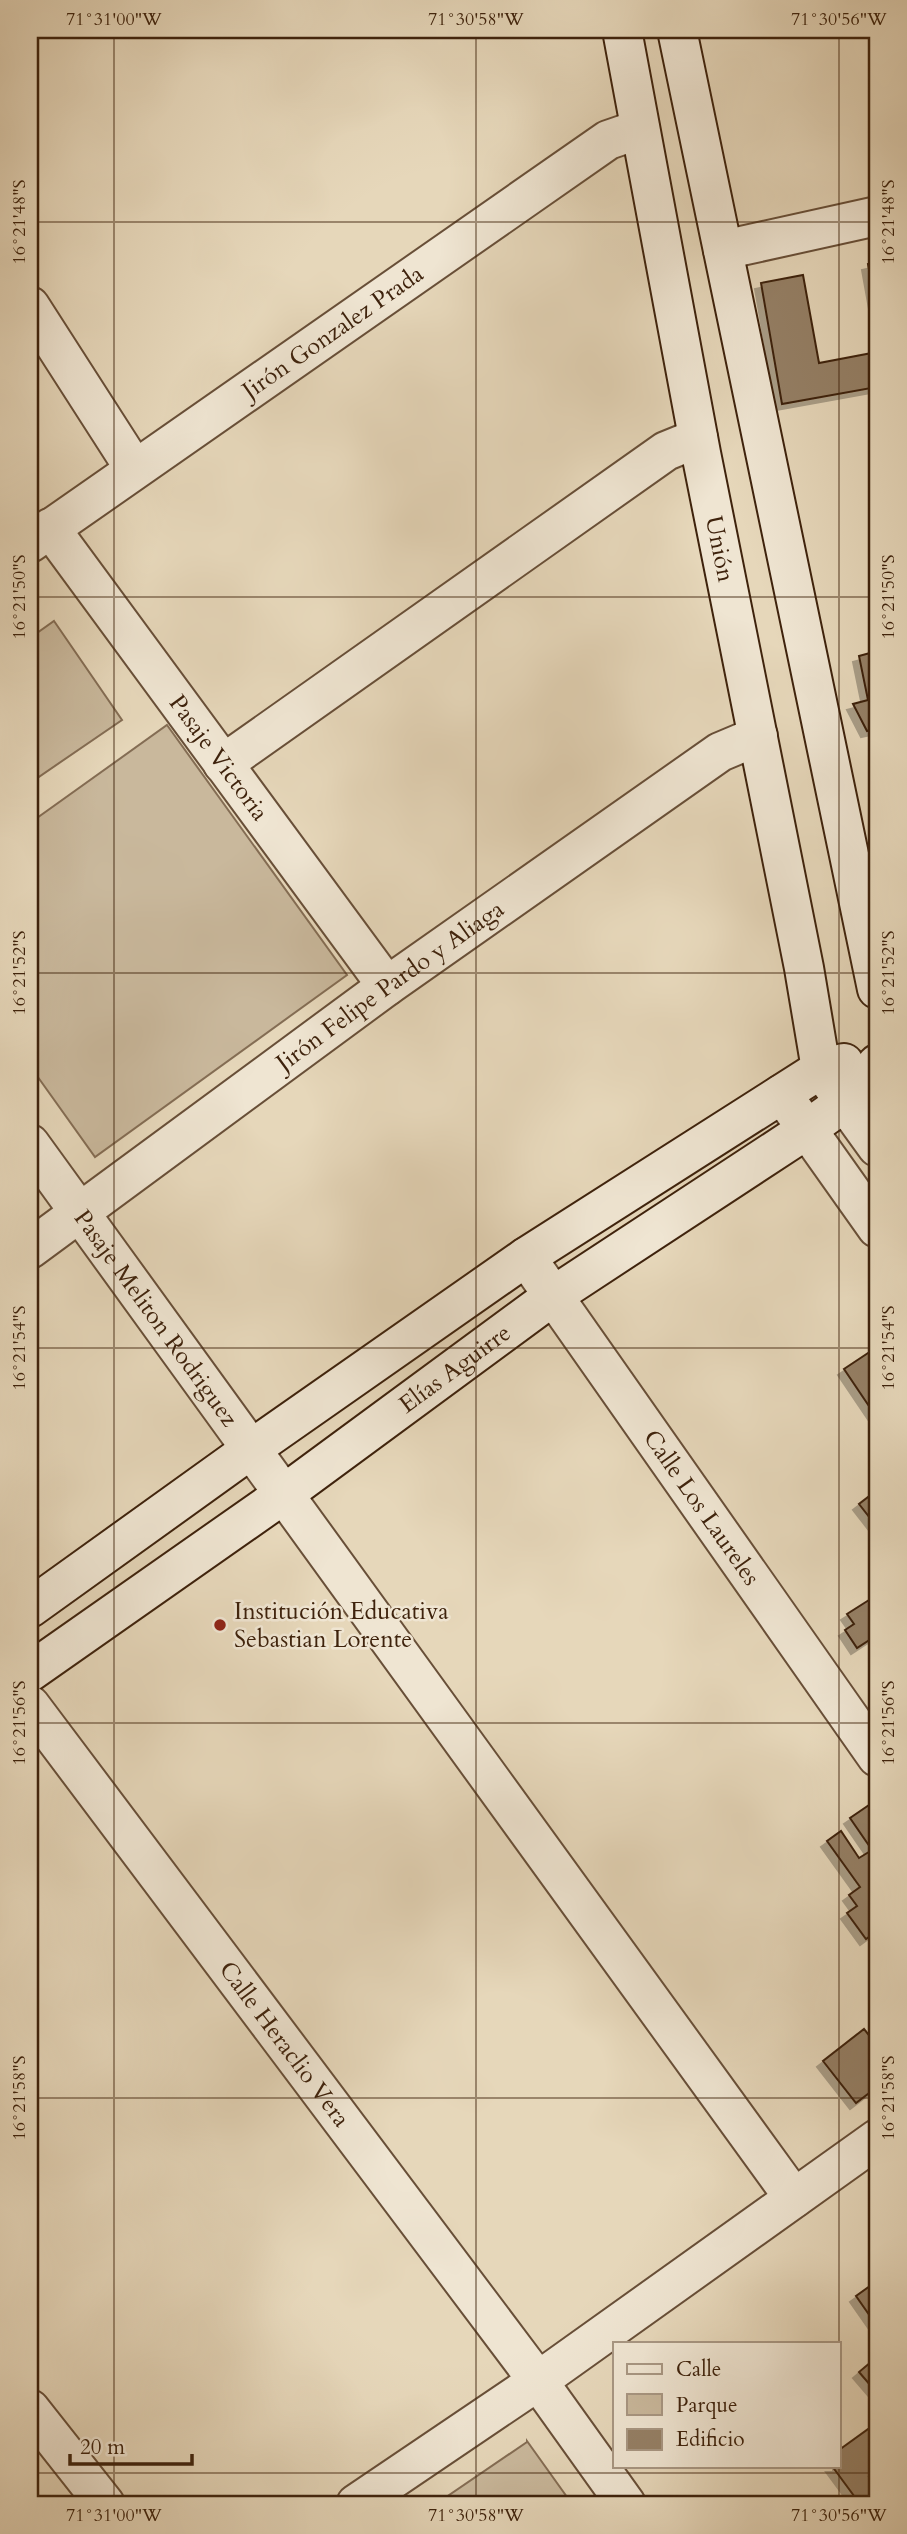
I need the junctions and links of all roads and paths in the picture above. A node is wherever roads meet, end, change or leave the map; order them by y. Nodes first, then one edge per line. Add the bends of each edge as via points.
1 (622, 30) edge
2 (677, 30) edge
3 (640, 129) junction
4 (877, 216) edge
5 (723, 250) junction
6 (30, 306) edge
7 (698, 438) junction
8 (134, 468) junction
9 (40, 535) edge
10 (758, 736) junction
11 (223, 764) junction
12 (387, 986) junction
13 (877, 989) edge
14 (877, 1054) edge
15 (877, 1064) edge
16 (821, 1069) junction
17 (782, 1094) junction
18 (845, 1102) junction
19 (806, 1130) junction
20 (30, 1144) edge
21 (877, 1147) edge
22 (79, 1213) junction
23 (877, 1228) edge
24 (30, 1249) edge
25 (526, 1257) junction
26 (553, 1296) junction
27 (250, 1450) junction
28 (284, 1493) junction
29 (30, 1608) edge
30 (30, 1672) edge
31 (30, 1705) edge
32 (877, 1757) edge
33 (877, 2139) edge
34 (794, 2198) junction
35 (538, 2381) junction
36 (30, 2409) edge
37 (105, 2504) edge
38 (356, 2504) edge
39 (626, 2504) edge

1 - 3 street, Unión
2 - 5 street
3 - 7 street, Unión
3 - 8 street, Jirón Gonzalez Prada via 608,140
4 - 5 street
5 - 13 street
6 - 8 street
7 - 10 street, Unión
7 - 11 street via 666,451
8 - 9 street, Jirón Gonzalez Prada
9 - 11 street, Pasaje Victoria
10 - 12 street, Jirón Felipe Pardo y Aliaga via 720,752
10 - 16 street, Unión
11 - 12 street, Pasaje Victoria
12 - 22 street, Jirón Felipe Pardo y Aliaga
14 - 16 street, Elías Aguirre
15 - 18 street, Elías Aguirre
16 - 17 street, Elías Aguirre
16 - 18 street
17 - 19 street
17 - 25 street, Elías Aguirre
18 - 19 street, Elías Aguirre
18 - 21 street
19 - 23 street
19 - 26 street, Elías Aguirre
20 - 22 street, Pasaje Meliton Rodriguez
22 - 24 street, Jirón Felipe Pardo y Aliaga
22 - 27 street, Pasaje Meliton Rodriguez
25 - 26 street, Calle Los Laureles
25 - 27 street, Elías Aguirre
26 - 28 street, Elías Aguirre
26 - 32 street, Calle Los Laureles
27 - 28 street, Pasaje Meliton Rodriguez
27 - 29 street, Elías Aguirre
28 - 30 street, Elías Aguirre
28 - 34 street, Pasaje Meliton Rodriguez
31 - 35 street, Calle Heraclio Vera
33 - 34 street
34 - 35 street
35 - 38 street
35 - 39 street, Calle Heraclio Vera
36 - 37 street

